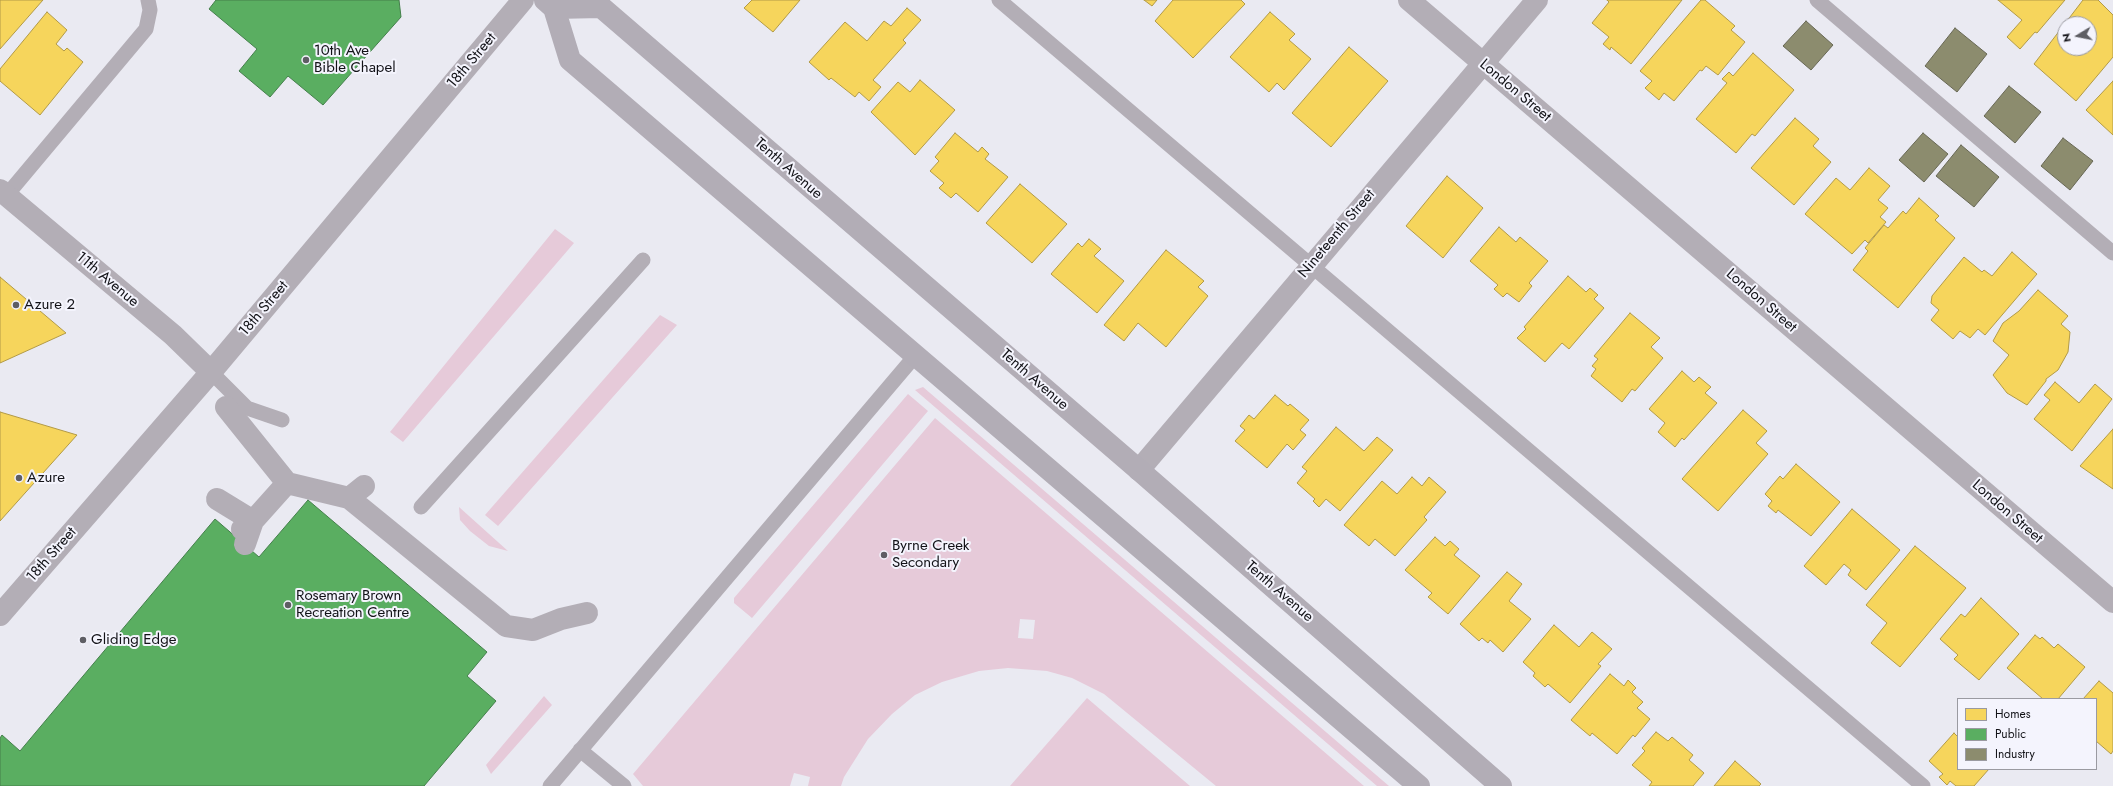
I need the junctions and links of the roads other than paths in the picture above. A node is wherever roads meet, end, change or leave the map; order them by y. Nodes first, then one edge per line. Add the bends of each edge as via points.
1 (148, 0) edge
2 (523, 0) edge
3 (999, 0) edge
4 (1409, 0) edge
5 (1537, 0) edge
6 (1817, 0) edge
7 (549, 4) edge
8 (1483, 64) junction
9 (3, 193) edge
10 (2113, 253) edge
11 (643, 260) dead end
12 (1311, 265) junction
13 (915, 356) junction
14 (211, 372) junction
15 (226, 407) dead end
16 (282, 420) dead end
17 (1139, 470) junction
18 (287, 483) junction
19 (217, 500) dead end
20 (421, 507) dead end
21 (253, 521) junction
22 (239, 539) dead end
23 (2113, 602) edge
24 (587, 613) dead end
25 (0, 615) edge
26 (580, 750) junction
27 (550, 786) edge
28 (624, 786) edge
29 (1420, 786) edge
30 (1502, 786) edge
31 (1923, 786) edge

1 - 9 lane via 150,10 146,29
2 - 14 street, 18th Street
3 - 12 lane
4 - 8 street, London Street
5 - 8 street, Nineteenth Street
6 - 10 lane
7 - 13 main road, Tenth Avenue via 570,60
7 - 17 main road, Tenth Avenue via 601,7
8 - 12 street, Nineteenth Street
8 - 23 street, London Street
9 - 14 street, 11th Avenue via 173,335
11 - 20 lane
12 - 17 street, Nineteenth Street
12 - 31 lane
13 - 26 lane
13 - 29 main road, Tenth Avenue
14 - 16 lane via 247,408
14 - 25 street, 18th Street
15 - 18 street
17 - 30 main road, Tenth Avenue
18 - 21 street
18 - 24 street via 356,492 506,626 533,630
19 - 21 street
21 - 22 street
26 - 27 lane
26 - 28 lane

